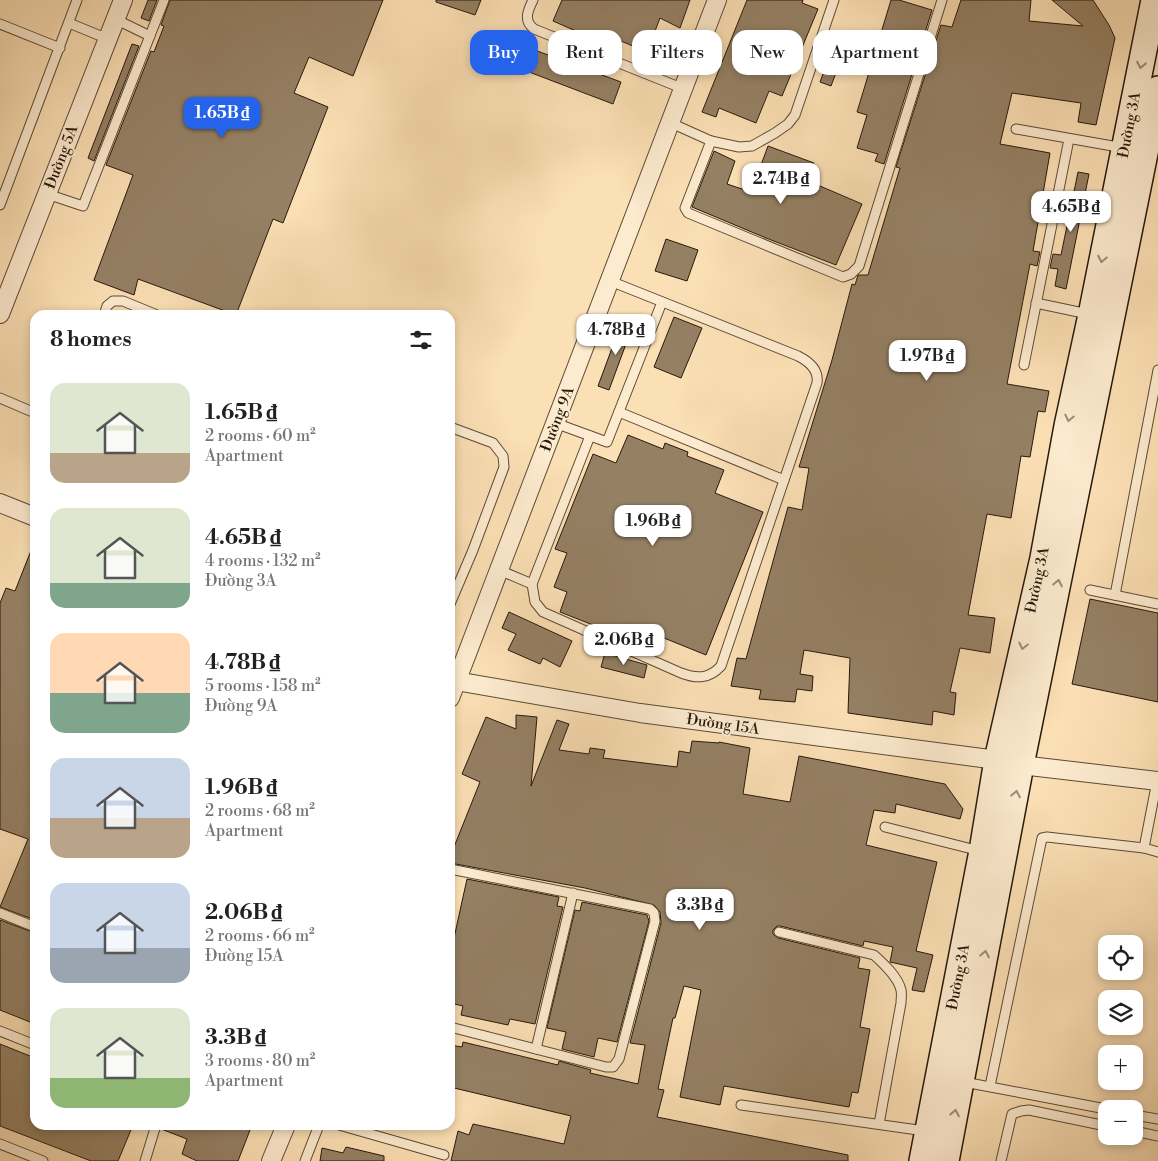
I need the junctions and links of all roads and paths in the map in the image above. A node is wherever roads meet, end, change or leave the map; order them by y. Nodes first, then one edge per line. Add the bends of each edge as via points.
1 (123, 0) edge
2 (164, 0) edge
3 (533, 0) edge
4 (717, 0) edge
5 (834, 0) edge
6 (942, 0) edge
7 (1154, 0) edge
8 (75, 1) edge
9 (115, 19) junction
10 (69, 23) junction
11 (0, 24) edge
12 (150, 36) junction
13 (108, 39) junction
14 (60, 48) junction
15 (684, 89) junction
16 (1157, 96) edge
17 (671, 123) junction
18 (1154, 126) edge
19 (1016, 130) dead end
20 (1068, 139) junction
21 (711, 141) junction
22 (1124, 148) junction
23 (47, 194) junction
24 (0, 205) edge
25 (610, 281) junction
26 (662, 302) junction
27 (1036, 303) junction
28 (106, 310) edge
29 (145, 310) edge
30 (0, 314) edge
31 (1091, 315) junction
32 (1024, 365) dead end
33 (1158, 370) edge
34 (0, 398) edge
35 (30, 411) edge
36 (619, 412) junction
37 (555, 423) junction
38 (455, 429) edge
39 (590, 436) junction
40 (784, 480) junction
41 (0, 503) edge
42 (30, 515) edge
43 (499, 570) junction
44 (532, 584) junction
45 (1090, 590) dead end
46 (455, 592) edge
47 (1115, 595) junction
48 (1158, 604) edge
49 (455, 680) edge
50 (455, 687) edge
51 (997, 760) junction
52 (1021, 765) junction
53 (1157, 781) edge
54 (885, 827) dead end
55 (1144, 848) junction
56 (982, 851) junction
57 (1158, 852) edge
58 (455, 870) edge
59 (573, 892) junction
60 (0, 913) edge
61 (30, 926) edge
62 (779, 932) dead end
63 (455, 1028) edge
64 (0, 1031) edge
65 (30, 1043) edge
66 (536, 1049) junction
67 (961, 1081) junction
68 (990, 1086) junction
69 (740, 1104) dead end
70 (1098, 1107) edge
71 (1143, 1117) edge
72 (1158, 1120) edge
73 (879, 1124) junction
74 (1098, 1124) edge
75 (154, 1130) edge
76 (284, 1130) edge
77 (317, 1130) edge
78 (356, 1130) edge
79 (928, 1131) junction
80 (1143, 1133) edge
81 (1158, 1136) edge
82 (0, 1144) edge
83 (444, 1155) dead end
84 (43, 1161) edge
85 (145, 1161) edge
86 (271, 1161) edge
87 (306, 1161) edge
88 (922, 1161) edge
89 (946, 1161) edge
90 (1001, 1161) edge

1 - 9 street, Đường 5A
2 - 12 lane
3 - 15 lane via 527,17 534,29
4 - 15 street, Đường 9A
5 - 21 lane via 788,124 752,146 739,147
6 - 21 lane via 859,266 851,274 843,277 688,213 685,208
7 -> 22 street, Đường 3A
8 - 10 lane
9 - 12 lane
9 - 13 street, Đường 5A
10 - 13 lane
10 - 14 lane
11 - 14 lane
12 - 23 lane via 83,206
13 - 23 street, Đường 5A
14 - 24 lane
15 - 17 street, Đường 9A
16 - 18 street, Đường 3A
17 - 21 lane
17 - 25 street, Đường 9A
52 -> 18 street, Đường 3A
19 - 20 lane
20 - 22 lane
20 - 27 lane
22 -> 31 street, Đường 3A
23 - 30 street, Đường 5A
25 - 26 lane
25 - 37 street, Đường 9A
26 - 36 lane
26 - 40 lane via 810,363 817,383
27 - 31 lane
27 - 32 lane
28 - 29 lane via 113,301 123,301
31 -> 51 street, Đường 3A via 1043,558
33 - 47 lane
34 - 35 lane
36 - 39 lane via 608,442
36 - 40 lane
37 - 39 lane
37 - 43 street, Đường 9A
38 - 46 lane via 492,443 503,456 504,468
39 - 44 lane
40 - 44 lane via 721,666 709,676 689,676 543,612 535,602
41 - 42 street
43 - 44 lane
43 - 49 street, Đường 9A
45 - 47 lane
47 - 48 lane
50 - 51 street, Đường 15A
51 - 52 street
51 - 56 street, Đường 3A
52 - 53 street
67 -> 52 street, Đường 3A
53 - 55 lane
54 - 56 lane
55 - 57 lane
55 - 68 lane via 1042,838
56 - 79 street, Đường 3A
58 - 59 lane
59 - 66 lane
59 - 66 lane via 650,909 655,921 619,1059 613,1067 606,1068
60 - 61 lane
62 - 73 lane via 874,955 897,981 901,1003
63 - 66 lane
64 - 65 lane
67 - 68 lane
89 -> 67 street, Đường 3A
68 - 70 lane
69 - 73 lane
71 - 72 lane
73 - 79 lane
74 - 90 lane via 1029,1110 1012,1114
75 - 85 lane
76 - 86 street
77 - 87 lane
78 - 83 lane
79 - 88 street, Đường 3A
80 - 81 lane
82 - 84 lane

